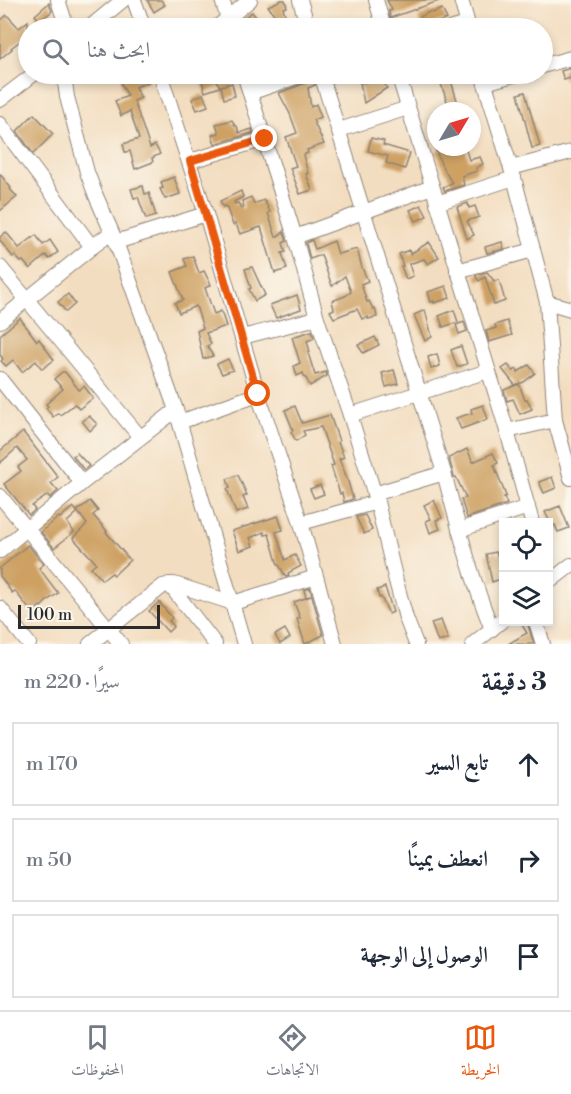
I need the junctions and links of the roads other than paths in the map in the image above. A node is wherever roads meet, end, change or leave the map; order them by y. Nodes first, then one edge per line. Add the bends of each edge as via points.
1 (58, 0) edge
2 (123, 0) edge
3 (134, 0) edge
4 (222, 0) edge
5 (250, 0) edge
6 (300, 0) edge
7 (376, 0) edge
8 (461, 0) edge
9 (64, 18) edge
10 (101, 18) edge
11 (140, 18) edge
12 (227, 18) edge
13 (234, 18) edge
14 (305, 18) edge
15 (381, 18) edge
16 (467, 18) edge
17 (571, 58) edge
18 (553, 63) edge
19 (21, 84) edge
20 (66, 84) edge
21 (166, 84) edge
22 (247, 84) edge
23 (276, 84) edge
24 (324, 84) edge
25 (401, 84) edge
26 (486, 84) edge
27 (250, 93) junction
28 (0, 100) edge
29 (408, 108) junction
30 (0, 124) edge
31 (339, 130) junction
32 (265, 139) junction
33 (571, 152) edge
34 (190, 161) junction
35 (512, 173) junction
36 (432, 187) junction
37 (437, 202) junction
38 (364, 212) junction
39 (206, 214) junction
40 (295, 237) junction
41 (114, 238) junction
42 (92, 247) junction
43 (533, 250) junction
44 (0, 267) edge
45 (458, 271) junction
46 (27, 300) junction
47 (547, 302) junction
48 (571, 309) edge
49 (317, 318) junction
50 (0, 321) edge
51 (242, 337) junction
52 (488, 370) junction
53 (0, 379) edge
54 (419, 392) junction
55 (258, 394) junction
56 (350, 415) junction
57 (178, 416) junction
58 (555, 420) junction
59 (507, 431) junction
60 (140, 437) junction
61 (444, 472) junction
62 (571, 478) edge
63 (82, 483) junction
64 (0, 496) edge
65 (375, 498) junction
66 (528, 507) junction
67 (531, 518) edge
68 (301, 523) junction
69 (27, 529) junction
70 (459, 530) junction
71 (0, 551) edge
72 (571, 565) edge
73 (553, 575) edge
74 (316, 577) junction
75 (169, 584) junction
76 (233, 603) junction
77 (0, 608) edge
78 (499, 623) edge
79 (538, 626) edge
80 (109, 629) junction
81 (492, 629) junction
82 (29, 644) edge
83 (90, 644) edge
84 (121, 644) edge
85 (216, 644) edge
86 (244, 644) edge
87 (335, 644) edge
88 (416, 644) edge
89 (473, 644) edge
90 (543, 644) edge

1 - 9 street
2 - 10 street
3 - 11 street
4 - 12 street
5 - 13 street
6 - 14 street
7 - 15 street
8 - 16 street
17 - 18 street
19 - 28 street
20 - 41 street via 87,172
21 - 34 street
22 - 27 street
23 - 27 street
24 - 31 street
25 - 29 street
26 - 35 street
27 - 32 street
29 - 31 street
29 - 36 street
30 - 42 street
31 - 38 street
32 - 34 street
32 - 40 street
33 - 35 street
34 - 39 street
35 - 37 street
35 - 43 street
36 - 37 street
36 - 38 street
37 - 45 street
38 - 40 street
38 - 54 street
39 - 41 street
39 - 51 street
40 - 49 street
41 - 42 street
41 - 57 street
42 - 46 street
43 - 45 street
43 - 47 street
44 - 46 street
45 - 52 street
46 - 50 street
46 - 60 street
47 - 48 street
47 - 58 street
49 - 51 street
49 - 56 street
51 - 55 street
52 - 54 street
52 - 59 street
53 - 63 street
54 - 56 street
54 - 61 street
55 - 57 street
55 - 68 street
56 - 65 street
57 - 60 street
57 - 76 street
58 - 59 street
58 - 62 street
59 - 66 street
60 - 63 street
61 - 65 street
61 - 70 street
63 - 69 street
64 - 69 street
65 - 68 street
65 - 88 street
66 - 67 street
66 - 70 street
68 - 74 street
69 - 71 street
69 - 80 street
70 - 81 street
72 - 73 street
74 - 76 street
74 - 87 street
75 - 76 street
75 - 80 street
75 - 85 street
76 - 86 street
77 - 82 street
78 - 81 street
79 - 90 street
80 - 83 street
80 - 84 street
81 - 89 street

